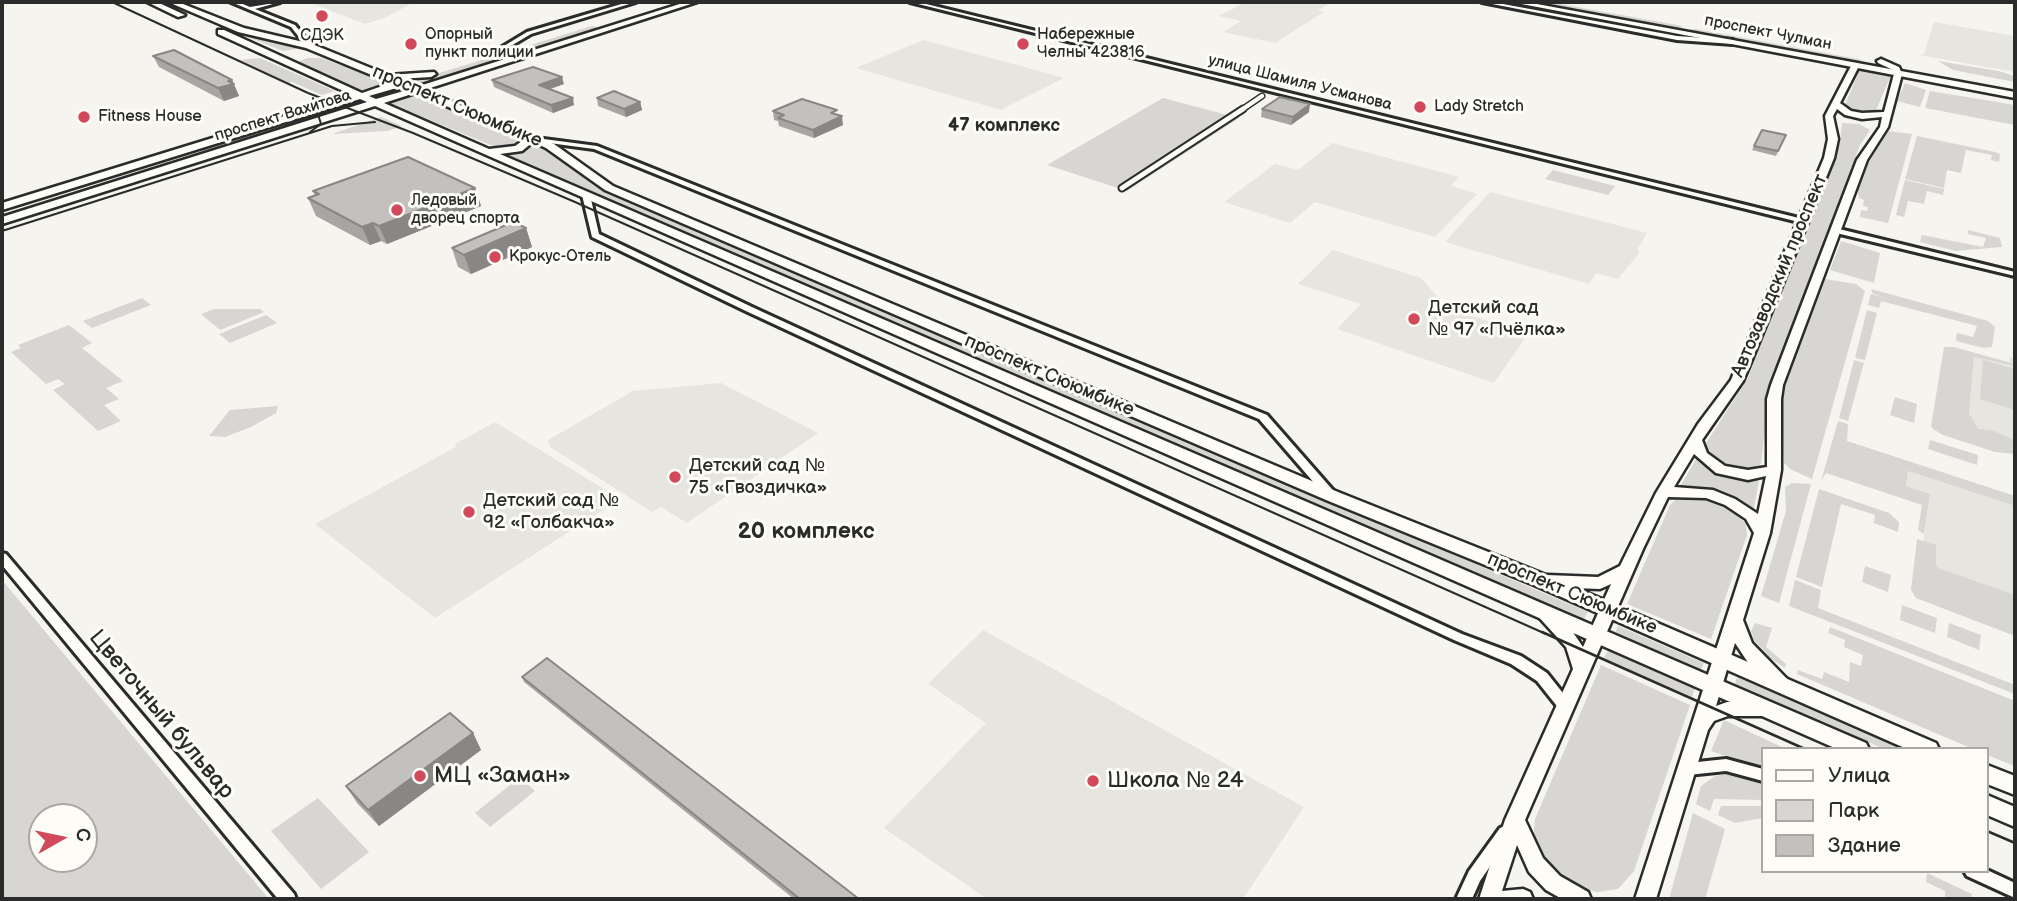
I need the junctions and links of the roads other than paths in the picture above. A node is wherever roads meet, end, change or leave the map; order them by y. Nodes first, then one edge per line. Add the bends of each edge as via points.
1 (151, 2) edge
2 (172, 2) edge
3 (234, 2) edge
4 (278, 2) edge
5 (633, 2) edge
6 (665, 2) edge
7 (693, 2) edge
8 (913, 2) edge
9 (1485, 2) edge
10 (1515, 2) edge
11 (1545, 2) edge
12 (1554, 2) edge
13 (1528, 4) junction
14 (250, 8) junction
15 (600, 22) junction
16 (617, 26) junction
17 (1696, 31) junction
18 (1733, 42) junction
19 (309, 46) junction
20 (268, 54) junction
21 (492, 55) junction
22 (334, 56) junction
23 (1881, 61) junction
24 (1855, 66) junction
25 (296, 67) junction
26 (430, 74) junction
27 (1898, 74) junction
28 (385, 77) junction
29 (446, 80) junction
30 (400, 84) junction
31 (2015, 86) edge
32 (345, 89) junction
33 (415, 90) junction
34 (360, 96) junction
35 (1262, 96) dead end
36 (2015, 96) edge
37 (434, 97) junction
38 (343, 101) junction
39 (377, 103) junction
40 (1835, 104) junction
41 (361, 108) junction
42 (394, 111) junction
43 (1887, 114) junction
44 (1831, 124) junction
45 (1879, 135) junction
46 (534, 139) junction
47 (489, 152) junction
48 (158, 158) junction
49 (169, 168) junction
50 (1122, 188) dead end
51 (586, 195) junction
52 (2, 207) edge
53 (2, 221) edge
54 (1802, 221) junction
55 (1835, 230) junction
56 (2015, 274) edge
57 (1695, 440) junction
58 (1774, 470) junction
59 (1663, 493) junction
60 (1332, 496) junction
61 (1762, 533) junction
62 (2, 557) edge
63 (1626, 569) junction
64 (1540, 580) junction
65 (1529, 604) junction
66 (1608, 609) junction
67 (1735, 621) junction
68 (1597, 634) junction
69 (1723, 658) junction
70 (1581, 669) junction
71 (1714, 685) junction
72 (1788, 687) junction
73 (1565, 706) junction
74 (1781, 715) junction
75 (1702, 725) junction
76 (1854, 747) edge
77 (1924, 747) edge
78 (1688, 769) junction
79 (1762, 775) edge
80 (1989, 775) edge
81 (2015, 786) edge
82 (1989, 806) edge
83 (2015, 817) edge
84 (1515, 820) junction
85 (1976, 873) edge
86 (2015, 891) edge
87 (1643, 897) edge
88 (288, 899) edge
89 (1464, 899) edge
90 (1489, 899) edge
91 (1507, 899) edge
92 (1522, 899) edge
93 (1581, 899) edge

1 - 20 main road, проспект Сююмбике
2 - 19 main road, проспект Сююмбике via 241,30
3 - 14 street
4 - 14 street
5 - 21 street via 529,33
6 - 15 main road, проспект Вахитова
7 - 16 main road, проспект Вахитова
8 - 54 street, улица Шамиля Усманова
9 - 18 street via 1684,39
10 - 13 main road, проспект Чулман
11 - 13 main road
12 - 17 main road, проспект Чулман
13 - 17 main road, проспект Чулман
14 - 19 street via 293,26
15 - 16 main road via 599,27
15 - 21 main road, проспект Вахитова
16 - 29 main road, проспект Вахитова
17 - 18 main road, проспект Чулман
17 - 23 main road, проспект Чулман
18 - 24 main road, проспект Чулман
19 - 20 main road via 299,52
19 - 22 main road, проспект Сююмбике
20 - 25 main road, проспект Сююмбике
21 - 26 main road, проспект Вахитова
22 - 25 main road via 306,57 294,61
22 - 28 main road, проспект Сююмбике
23 - 27 street
23 - 31 main road, проспект Чулман
24 - 27 main road, проспект Чулман
24 - 40 street, Автозаводский проспект
25 - 32 main road, проспект Сююмбике
26 - 28 main road
26 - 30 main road, проспект Вахитова
27 - 36 main road, проспект Чулман
27 - 43 street, Автозаводский проспект
28 - 30 main road, проспект Сююмбике
29 - 33 main road, проспект Вахитова
29 - 37 main road
30 - 33 main road, проспект Сююмбике
30 - 34 main road, проспект Вахитова
32 - 34 main road, проспект Сююмбике
32 - 38 main road via 348,94
33 - 37 main road, проспект Сююмбике
33 - 39 main road, проспект Вахитова
34 - 38 main road, проспект Вахитова
34 - 39 main road, проспект Сююмбике
35 - 50 street
37 - 46 main road, проспект Сююмбике
38 - 48 main road, проспект Вахитова
39 - 41 main road, проспект Вахитова
39 - 42 main road, проспект Сююмбике
40 - 43 street via 1862,116
40 - 44 street, Автозаводский проспект via 1829,116
41 - 42 main road
41 - 49 main road, проспект Вахитова
42 - 47 main road, проспект Сююмбике
43 - 45 street, Автозаводский проспект
44 - 45 street via 1856,122
44 - 54 street, Автозаводский проспект via 1829,158
45 - 55 street, Автозаводский проспект via 1862,160
46 - 47 main road via 518,149
46 - 60 main road, проспект Сююмбике via 609,188
46 - 60 street via 595,147 1263,417
47 - 51 main road, проспект Сююмбике
48 - 49 main road via 198,152
48 - 52 main road, проспект Вахитова
49 - 53 main road, проспект Вахитова
51 - 65 main road, проспект Сююмбике
51 - 73 street via 595,235 1516,660 1542,677
54 - 57 street, Автозаводский проспект via 1737,382
55 - 56 street
55 - 58 street, Автозаводский проспект via 1777,385
57 - 58 street via 1701,455 1721,470 1748,475
57 - 59 street, Автозаводский проспект
58 - 61 street, Автозаводский проспект
59 - 61 street via 1708,493 1752,516
59 - 63 street, Автозаводский проспект
60 - 64 main road, проспект Сююмбике
61 - 67 street, Автозаводский проспект
62 - 88 street, Цветочный бульвар
63 - 64 street via 1600,583
63 - 66 street, Автозаводский проспект
64 - 66 main road, проспект Сююмбике
65 - 68 main road, проспект Сююмбике
65 - 70 street via 1562,630 1578,653
66 - 68 street, Автозаводский проспект
66 - 69 main road, проспект Сююмбике
67 - 69 street, Автозаводский проспект
67 - 72 street via 1750,653
68 - 70 street, Автозаводский проспект
68 - 71 main road, проспект Сююмбике
69 - 71 street, Автозаводский проспект
69 - 72 main road, проспект Сююмбике
70 - 73 street, Автозаводский проспект
71 - 74 main road, проспект Сююмбике
71 - 75 street, Автозаводский проспект
72 - 77 main road, проспект Сююмбике
73 - 84 street, Автозаводский проспект
74 - 75 street via 1747,707 1727,709 1709,716
74 - 76 main road, проспект Сююмбике
75 - 78 street, Автозаводский проспект
78 - 79 street via 1726,765
78 - 87 street, Автозаводский проспект
80 - 81 main road
82 - 83 main road
84 - 89 street via 1474,876
84 - 90 street, Автозаводский проспект
84 - 93 street via 1536,864 1553,883
85 - 86 street
91 - 92 street

